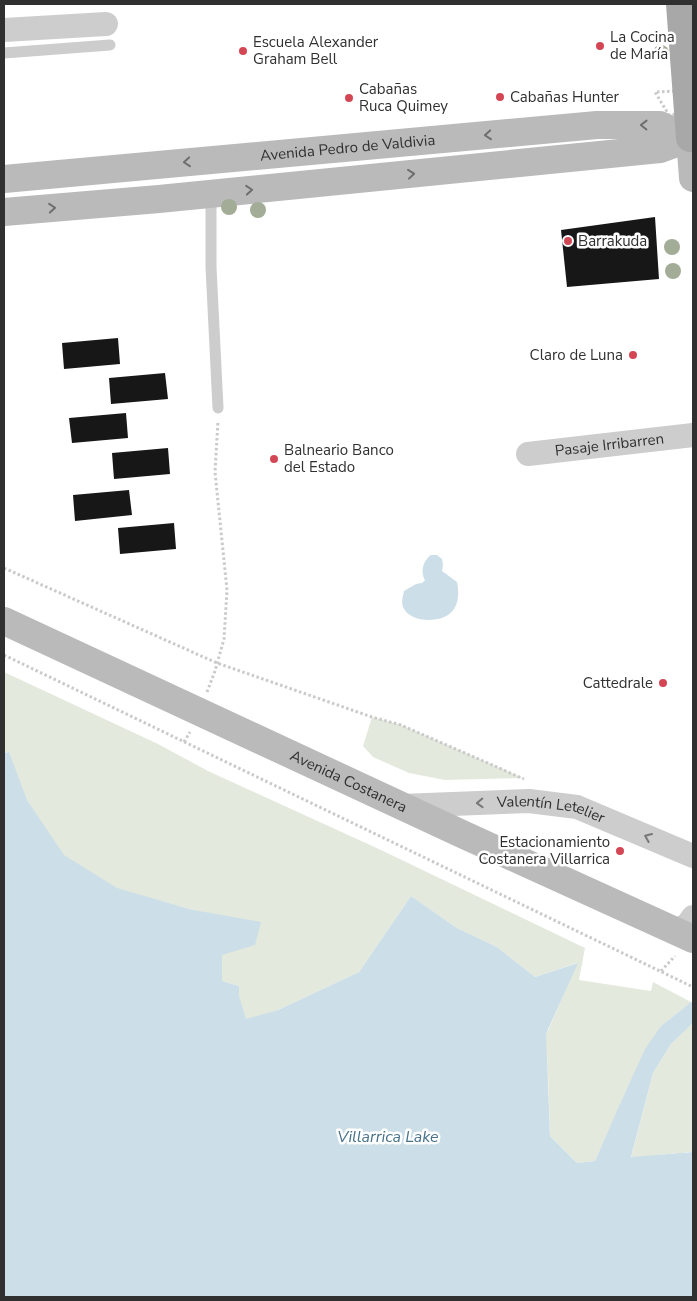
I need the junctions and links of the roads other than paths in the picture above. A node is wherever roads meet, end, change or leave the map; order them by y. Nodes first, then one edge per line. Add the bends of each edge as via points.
1 (680, 4) edge
2 (4, 30) edge
3 (108, 34) joint
4 (4, 53) edge
5 (536, 130) junction
6 (692, 138) edge
7 (316, 150) junction
8 (539, 161) junction
9 (155, 165) junction
10 (693, 178) edge
11 (4, 180) edge
12 (318, 183) junction
13 (211, 193) junction
14 (159, 199) junction
15 (4, 212) edge
16 (218, 408) road end
17 (693, 435) edge
18 (528, 454) dead end
19 (4, 621) edge
20 (401, 806) junction
21 (693, 856) edge
22 (688, 929) edge

1 - 6 main road
2 - 3 street
3 - 4 lane
6 -> 5 street, Avenida Pedro de Valdivia via 660,125 597,125
5 -> 7 street, Avenida Pedro de Valdivia
5 - 8 street
6 - 8 street, Avenida Pedro de Valdivia via 660,149
6 - 10 street
7 -> 9 street, Avenida Pedro de Valdivia
7 - 12 street
12 -> 8 street, Avenida Pedro de Valdivia
9 - 11 street, Avenida Pedro de Valdivia
9 - 14 street
13 -> 12 street, Avenida Pedro de Valdivia
13 - 14 street, Avenida Pedro de Valdivia
13 - 16 lane
15 -> 14 street, Avenida Pedro de Valdivia
17 - 18 street, Pasaje Irribarren
19 - 20 street, Avenida Costanera
21 -> 20 street, Valentín Letelier via 577,807 529,801
20 - 22 street, Avenida Costanera

